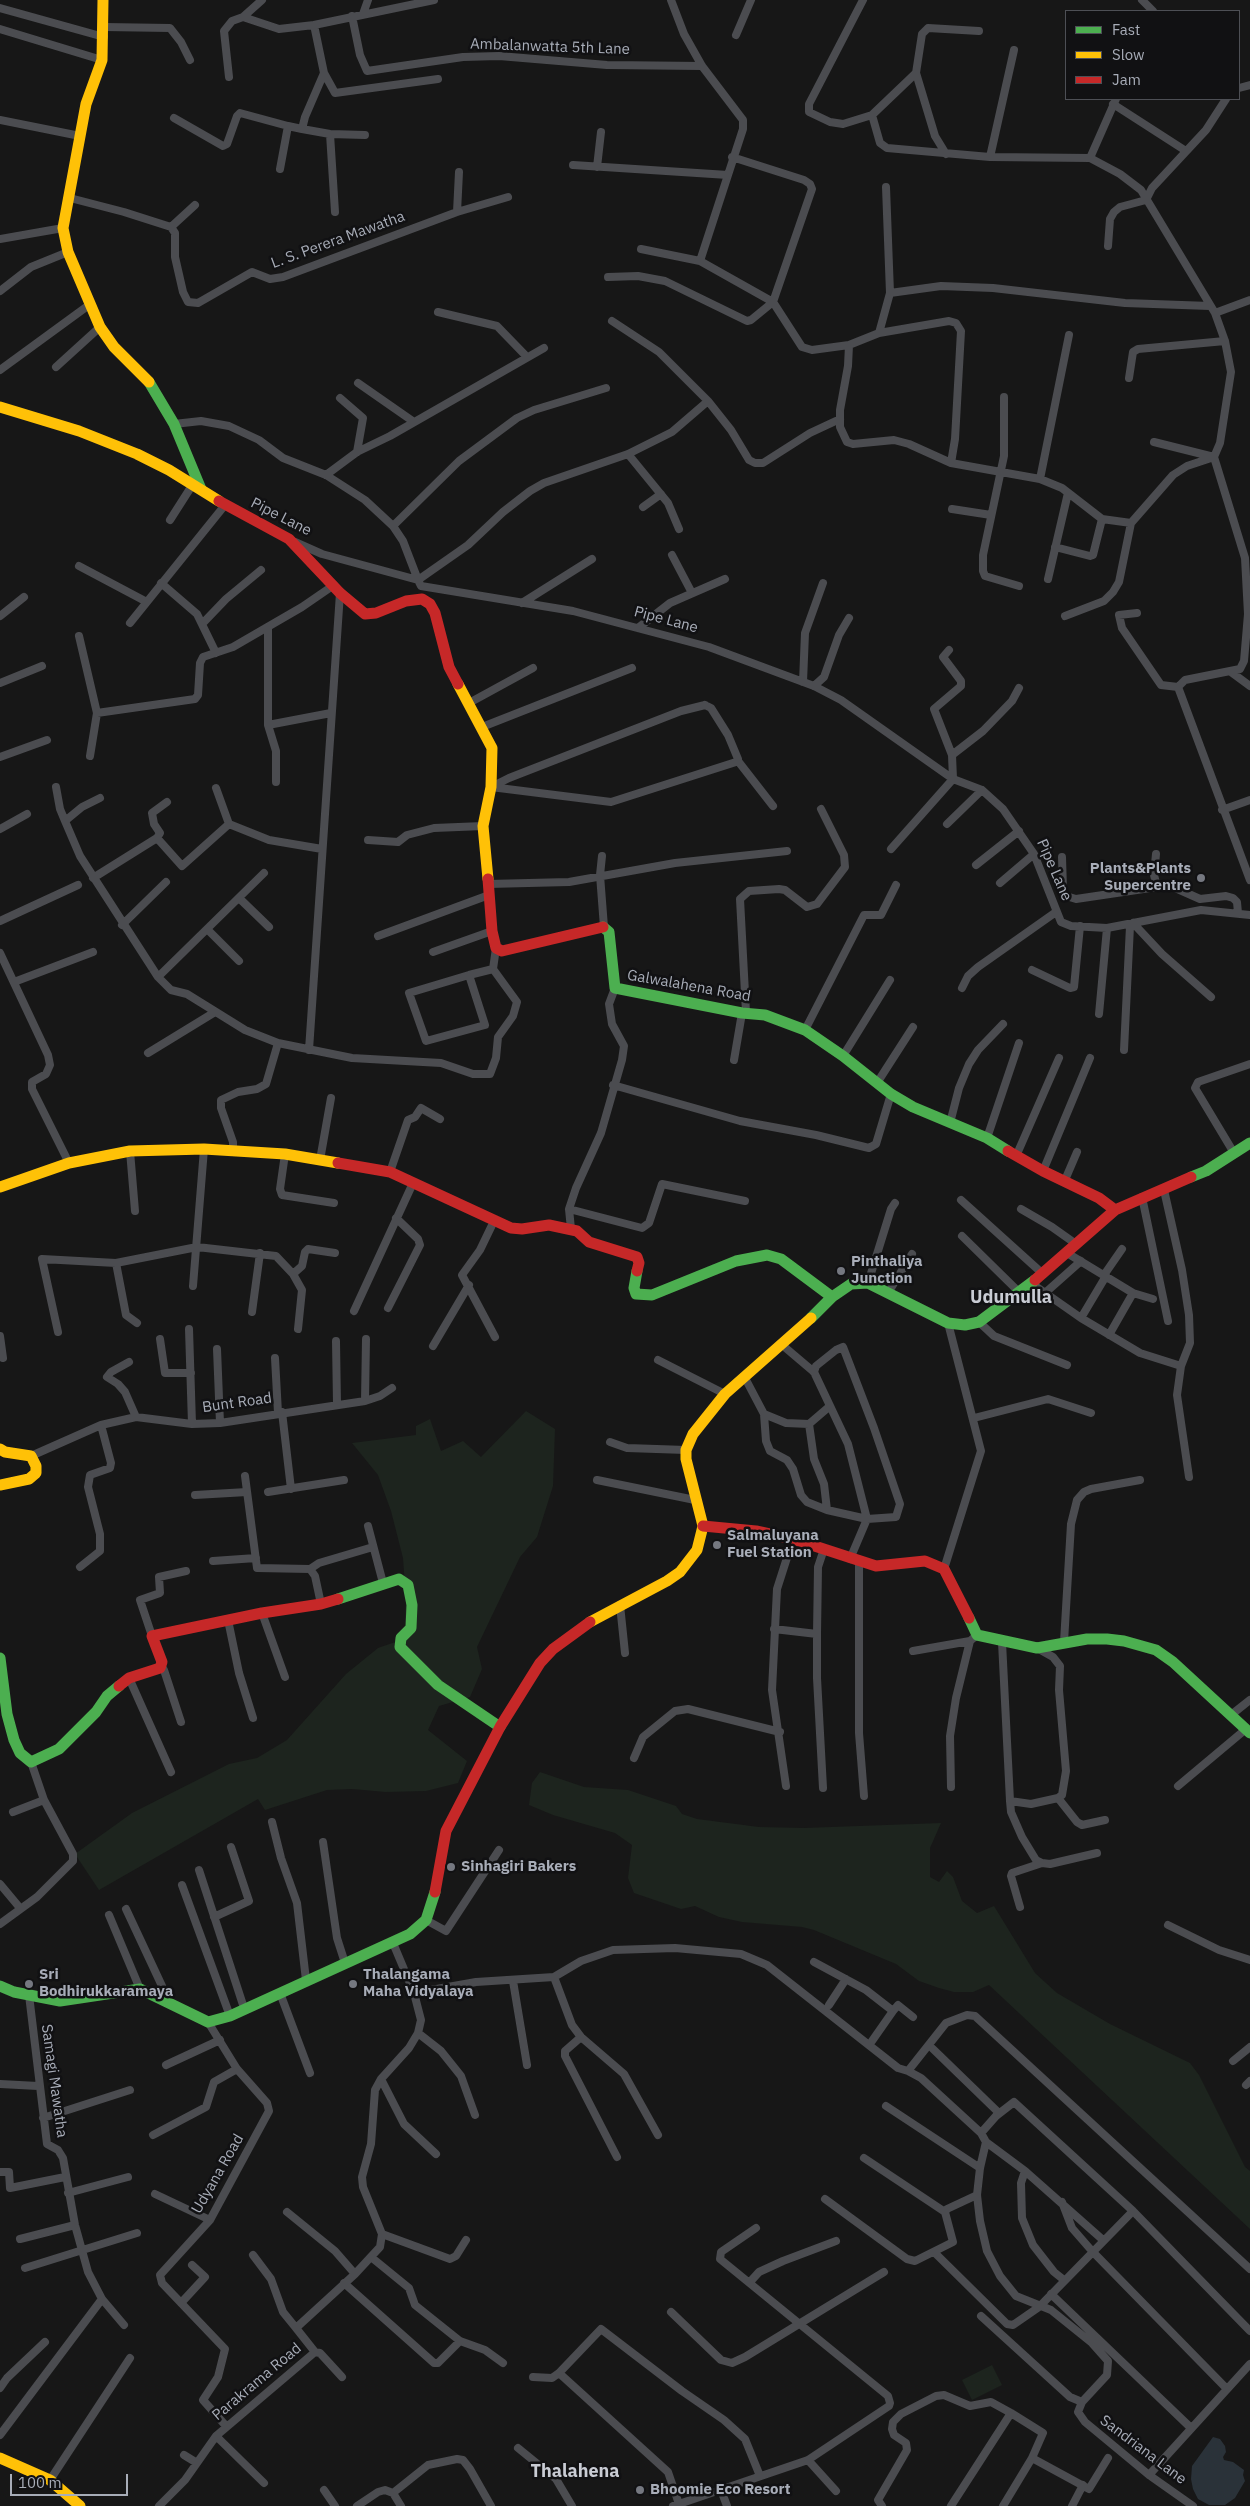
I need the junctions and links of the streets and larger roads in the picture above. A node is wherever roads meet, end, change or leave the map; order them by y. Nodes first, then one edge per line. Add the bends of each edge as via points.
1 (103, 0) edge
2 (262, 0) edge
3 (368, 0) edge
4 (434, 0) edge
5 (671, 0) edge
6 (751, 0) edge
7 (864, 0) edge
8 (1142, 0) edge
9 (0, 8) edge
10 (1152, 10) edge
11 (363, 14) junction
12 (352, 16) junction
13 (243, 17) junction
14 (314, 25) junction
15 (0, 29) edge
16 (979, 31) dead end
17 (104, 32) junction
18 (736, 35) dead end
19 (1014, 50) dead end
20 (102, 60) junction
21 (190, 60) dead end
22 (702, 66) junction
23 (324, 73) junction
24 (916, 73) junction
25 (229, 76) dead end
26 (438, 80) dead end
27 (1225, 100) edge
28 (1114, 102) edge
29 (872, 115) junction
30 (174, 118) dead end
31 (0, 120) edge
32 (288, 126) junction
33 (302, 129) junction
34 (601, 132) dead end
35 (330, 134) junction
36 (80, 136) junction
37 (365, 136) dead end
38 (1186, 151) junction
39 (946, 154) junction
40 (990, 157) junction
41 (732, 158) junction
42 (1090, 158) junction
43 (573, 165) dead end
44 (598, 167) junction
45 (280, 169) dead end
46 (459, 172) dead end
47 (728, 175) junction
48 (886, 186) dead end
49 (508, 197) dead end
50 (70, 198) junction
51 (1146, 200) junction
52 (194, 204) dead end
53 (335, 212) dead end
54 (457, 212) junction
55 (171, 227) junction
56 (63, 228) junction
57 (0, 239) edge
58 (1108, 246) dead end
59 (641, 249) dead end
60 (68, 252) junction
61 (700, 261) junction
62 (608, 277) dead end
63 (0, 291) edge
64 (890, 293) junction
65 (1250, 300) edge
66 (773, 302) junction
67 (89, 305) junction
68 (1210, 306) junction
69 (438, 312) dead end
70 (1215, 313) junction
71 (612, 321) dead end
72 (100, 327) junction
73 (879, 333) junction
74 (1069, 335) dead end
75 (1225, 341) junction
76 (849, 345) junction
77 (544, 348) dead end
78 (527, 357) junction
79 (56, 367) dead end
80 (0, 370) edge
81 (1129, 378) dead end
82 (358, 383) dead end
83 (606, 388) dead end
84 (1004, 397) dead end
85 (340, 398) dead end
86 (708, 401) junction
87 (0, 407) edge
88 (840, 419) junction
89 (414, 422) junction
90 (174, 424) junction
91 (1154, 442) dead end
92 (357, 452) junction
93 (628, 454) junction
94 (1214, 457) junction
95 (951, 463) junction
96 (1000, 473) junction
97 (326, 475) junction
98 (1040, 479) junction
99 (197, 486) junction
100 (1068, 493) junction
101 (661, 494) junction
102 (225, 505) junction
103 (643, 507) dead end
104 (952, 509) dead end
105 (992, 514) junction
106 (1102, 519) junction
107 (170, 520) dead end
108 (1131, 523) junction
109 (393, 526) junction
110 (679, 529) dead end
111 (289, 539) junction
112 (1055, 547) junction
113 (672, 555) dead end
114 (592, 559) dead end
115 (79, 566) dead end
116 (261, 570) dead end
117 (725, 579) dead end
118 (1048, 579) dead end
119 (161, 583) junction
120 (420, 583) junction
121 (823, 583) dead end
122 (1019, 586) dead end
123 (337, 589) junction
124 (692, 592) junction
125 (24, 597) dead end
126 (422, 599) junction
127 (145, 601) junction
128 (522, 602) junction
129 (1137, 614) dead end
130 (0, 616) edge
131 (1065, 616) dead end
132 (849, 618) dead end
133 (130, 623) dead end
134 (203, 623) junction
135 (268, 627) junction
136 (638, 628) junction
137 (79, 636) dead end
138 (949, 650) dead end
139 (216, 653) junction
140 (42, 666) dead end
141 (534, 668) dead end
142 (632, 668) dead end
143 (1231, 672) junction
144 (803, 682) junction
145 (0, 683) edge
146 (814, 686) junction
147 (1250, 686) edge
148 (1178, 687) junction
149 (1019, 688) dead end
150 (469, 703) junction
151 (97, 713) junction
152 (332, 713) junction
153 (268, 725) junction
154 (482, 727) junction
155 (47, 740) dead end
156 (952, 755) junction
157 (90, 756) dead end
158 (0, 757) edge
159 (738, 761) junction
160 (953, 778) junction
161 (276, 782) dead end
162 (56, 787) dead end
163 (491, 787) junction
164 (216, 788) dead end
165 (982, 790) junction
166 (100, 798) dead end
167 (1250, 800) edge
168 (167, 802) dead end
169 (773, 806) dead end
170 (820, 809) dead end
171 (1222, 810) junction
172 (27, 814) dead end
173 (65, 821) junction
174 (229, 824) junction
175 (947, 824) dead end
176 (483, 826) junction
177 (0, 829) edge
178 (1019, 831) junction
179 (157, 838) junction
180 (368, 840) dead end
181 (322, 849) junction
182 (891, 849) dead end
183 (787, 851) dead end
184 (1034, 854) junction
185 (1156, 854) dead end
186 (602, 856) dead end
187 (1062, 857) dead end
188 (976, 865) dead end
189 (264, 874) dead end
190 (600, 875) junction
191 (93, 878) junction
192 (1250, 880) edge
193 (166, 882) dead end
194 (1000, 883) dead end
195 (78, 885) dead end
196 (896, 885) dead end
197 (1157, 887) junction
198 (488, 889) junction
199 (239, 898) junction
200 (1056, 912) junction
201 (1238, 913) junction
202 (1250, 915) edge
203 (0, 921) edge
204 (1134, 923) junction
205 (122, 925) junction
206 (1080, 926) junction
207 (269, 927) dead end
208 (604, 928) junction
209 (1107, 928) junction
210 (207, 929) junction
211 (492, 931) junction
212 (378, 936) dead end
213 (496, 948) junction
214 (93, 952) dead end
215 (433, 952) dead end
216 (0, 953) edge
217 (239, 961) dead end
218 (493, 969) junction
219 (1032, 970) dead end
220 (469, 975) junction
221 (158, 977) junction
222 (890, 980) dead end
223 (14, 982) junction
224 (615, 988) junction
225 (962, 988) dead end
226 (1211, 997) dead end
227 (215, 1012) junction
228 (744, 1012) junction
229 (1099, 1014) dead end
230 (1003, 1024) dead end
231 (912, 1026) dead end
232 (805, 1030) junction
233 (1019, 1042) dead end
234 (278, 1043) junction
235 (309, 1050) junction
236 (1124, 1050) dead end
237 (148, 1053) dead end
238 (843, 1056) junction
239 (1059, 1058) dead end
240 (1090, 1058) dead end
241 (734, 1060) dead end
242 (1250, 1064) edge
243 (877, 1083) junction
244 (613, 1085) junction
245 (891, 1094) junction
246 (331, 1098) dead end
247 (440, 1118) dead end
248 (950, 1123) junction
249 (987, 1138) junction
250 (1250, 1143) edge
251 (204, 1149) junction
252 (130, 1151) junction
253 (233, 1152) junction
254 (1077, 1152) dead end
255 (1234, 1153) junction
256 (285, 1154) junction
257 (1017, 1154) junction
258 (320, 1160) junction
259 (69, 1163) junction
260 (1042, 1171) junction
261 (390, 1172) junction
262 (1065, 1180) junction
263 (413, 1183) junction
264 (0, 1187) edge
265 (1164, 1190) junction
266 (1142, 1197) junction
267 (961, 1200) dead end
268 (745, 1201) dead end
269 (334, 1203) dead end
270 (895, 1203) dead end
271 (569, 1209) junction
272 (1021, 1209) dead end
273 (1115, 1210) junction
274 (135, 1211) dead end
275 (396, 1218) junction
276 (494, 1221) junction
277 (571, 1229) junction
278 (962, 1236) dead end
279 (1076, 1244) junction
280 (197, 1246) junction
281 (1122, 1249) dead end
282 (260, 1253) junction
283 (335, 1253) dead end
284 (1067, 1253) junction
285 (912, 1254) dead end
286 (1081, 1261) junction
287 (116, 1263) junction
288 (293, 1274) junction
289 (1042, 1274) junction
290 (1105, 1276) junction
291 (868, 1283) junction
292 (1031, 1283) junction
293 (469, 1284) junction
294 (193, 1286) dead end
295 (1019, 1292) junction
296 (888, 1293) junction
297 (1045, 1293) junction
298 (1133, 1293) junction
299 (832, 1297) junction
300 (1153, 1299) dead end
301 (388, 1308) dead end
302 (354, 1311) dead end
303 (252, 1312) dead end
304 (1081, 1318) junction
305 (979, 1322) junction
306 (1168, 1322) dead end
307 (137, 1323) dead end
308 (948, 1323) junction
309 (189, 1329) dead end
310 (298, 1329) dead end
311 (58, 1332) dead end
312 (1109, 1335) junction
313 (0, 1336) edge
314 (495, 1337) dead end
315 (160, 1339) dead end
316 (366, 1340) dead end
317 (336, 1341) dead end
318 (781, 1344) junction
319 (432, 1346) dead end
320 (217, 1349) dead end
321 (3, 1358) dead end
322 (275, 1358) dead end
323 (658, 1360) dead end
324 (129, 1362) dead end
325 (1067, 1365) dead end
326 (1181, 1366) junction
327 (814, 1372) junction
328 (191, 1373) junction
329 (744, 1376) junction
330 (392, 1388) dead end
331 (725, 1394) junction
332 (365, 1401) junction
333 (337, 1404) junction
334 (830, 1406) junction
335 (280, 1412) junction
336 (1090, 1413) dead end
337 (764, 1414) junction
338 (136, 1417) junction
339 (974, 1418) junction
340 (220, 1423) junction
341 (192, 1424) junction
342 (809, 1424) junction
343 (101, 1425) junction
344 (610, 1442) dead end
345 (0, 1449) edge
346 (686, 1450) junction
347 (31, 1456) junction
348 (245, 1476) dead end
349 (1189, 1477) dead end
350 (344, 1480) dead end
351 (597, 1480) dead end
352 (1140, 1480) dead end
353 (0, 1485) edge
354 (290, 1489) junction
355 (247, 1492) junction
356 (268, 1492) dead end
357 (195, 1495) dead end
358 (695, 1500) junction
359 (827, 1510) junction
360 (867, 1519) junction
361 (368, 1526) dead end
362 (703, 1526) junction
363 (794, 1540) junction
364 (373, 1547) junction
365 (824, 1549) junction
366 (256, 1558) junction
367 (212, 1560) dead end
368 (855, 1561) junction
369 (80, 1567) dead end
370 (310, 1569) junction
371 (944, 1570) junction
372 (186, 1571) dead end
373 (383, 1583) junction
374 (321, 1604) junction
375 (620, 1605) junction
376 (262, 1613) junction
377 (228, 1620) junction
378 (774, 1628) junction
379 (817, 1634) junction
380 (152, 1636) junction
381 (974, 1638) junction
382 (1002, 1642) junction
383 (1064, 1642) junction
384 (1038, 1648) junction
385 (913, 1651) dead end
386 (626, 1653) dead end
387 (0, 1658) edge
388 (161, 1665) junction
389 (285, 1677) dead end
390 (129, 1678) junction
391 (1250, 1700) edge
392 (4, 1715) edge
393 (1231, 1715) junction
394 (253, 1718) dead end
395 (181, 1722) dead end
396 (500, 1727) junction
397 (1248, 1731) edge
398 (780, 1732) junction
399 (634, 1758) dead end
400 (31, 1762) junction
401 (171, 1772) dead end
402 (786, 1786) dead end
403 (1178, 1786) dead end
404 (951, 1787) dead end
405 (823, 1788) dead end
406 (864, 1796) dead end
407 (1058, 1798) junction
408 (44, 1800) junction
409 (1010, 1801) junction
410 (13, 1812) dead end
411 (1105, 1820) dead end
412 (272, 1822) dead end
413 (323, 1842) dead end
414 (231, 1847) dead end
415 (499, 1850) dead end
416 (1097, 1853) dead end
417 (1042, 1863) junction
418 (199, 1870) dead end
419 (0, 1884) edge
420 (182, 1885) dead end
421 (1020, 1907) dead end
422 (20, 1908) junction
423 (126, 1909) dead end
424 (109, 1915) dead end
425 (214, 1917) junction
426 (426, 1920) junction
427 (0, 1924) edge
428 (1168, 1925) dead end
429 (393, 1943) junction
430 (1250, 1960) edge
431 (814, 1962) dead end
432 (345, 1963) junction
433 (554, 1977) junction
434 (306, 1980) junction
435 (846, 1980) junction
436 (513, 1981) junction
437 (0, 1986) edge
438 (140, 1989) junction
439 (280, 1993) junction
440 (414, 1993) junction
441 (29, 1995) junction
442 (167, 2002) junction
443 (829, 2005) dead end
444 (244, 2008) junction
445 (893, 2011) junction
446 (230, 2016) junction
447 (913, 2017) dead end
448 (208, 2022) junction
449 (418, 2033) junction
450 (581, 2038) junction
451 (220, 2040) junction
452 (872, 2041) dead end
453 (1250, 2047) edge
454 (933, 2049) dead end
455 (1233, 2060) dead end
456 (166, 2065) dead end
457 (527, 2065) dead end
458 (237, 2069) junction
459 (908, 2072) junction
460 (310, 2073) dead end
461 (381, 2079) junction
462 (0, 2084) edge
463 (38, 2086) junction
464 (130, 2090) dead end
465 (886, 2106) dead end
466 (999, 2113) junction
467 (475, 2115) dead end
468 (43, 2118) junction
469 (981, 2133) junction
470 (153, 2135) dead end
471 (658, 2135) dead end
472 (986, 2142) junction
473 (436, 2154) dead end
474 (617, 2157) dead end
475 (864, 2158) dead end
476 (980, 2168) junction
477 (1025, 2171) junction
478 (0, 2172) edge
479 (65, 2177) junction
480 (128, 2177) dead end
481 (68, 2194) junction
482 (155, 2194) dead end
483 (977, 2195) junction
484 (825, 2198) dead end
485 (1062, 2202) junction
486 (1133, 2211) junction
487 (287, 2212) dead end
488 (945, 2212) junction
489 (210, 2220) junction
490 (75, 2225) junction
491 (756, 2228) dead end
492 (137, 2234) dead end
493 (382, 2234) junction
494 (20, 2239) dead end
495 (466, 2240) dead end
496 (1104, 2240) junction
497 (836, 2241) dead end
498 (81, 2252) junction
499 (934, 2252) junction
500 (1092, 2252) junction
501 (253, 2255) dead end
502 (371, 2257) junction
503 (192, 2265) dead end
504 (25, 2268) dead end
505 (1250, 2269) edge
506 (884, 2272) dead end
507 (356, 2274) junction
508 (1064, 2280) junction
509 (750, 2282) junction
510 (344, 2283) junction
511 (1052, 2294) junction
512 (102, 2299) junction
513 (181, 2303) junction
514 (1039, 2307) junction
515 (672, 2312) dead end
516 (981, 2316) dead end
517 (799, 2323) junction
518 (124, 2325) dead end
519 (296, 2328) junction
520 (1250, 2331) edge
521 (460, 2341) junction
522 (45, 2342) dead end
523 (314, 2352) junction
524 (130, 2358) dead end
525 (503, 2363) dead end
526 (1250, 2364) edge
527 (559, 2373) junction
528 (342, 2376) dead end
529 (533, 2377) dead end
530 (0, 2388) edge
531 (1226, 2388) junction
532 (1082, 2402) junction
533 (1011, 2414) junction
534 (226, 2426) junction
535 (1190, 2427) junction
536 (0, 2436) edge
537 (216, 2436) junction
538 (518, 2448) dead end
539 (184, 2455) dead end
540 (0, 2458) edge
541 (1032, 2458) junction
542 (1108, 2458) dead end
543 (808, 2460) junction
544 (197, 2463) junction
545 (1149, 2475) junction
546 (760, 2476) junction
547 (50, 2480) junction
548 (264, 2483) dead end
549 (1083, 2486) junction
550 (324, 2490) dead end
551 (721, 2490) junction
552 (836, 2491) dead end
553 (393, 2493) junction
554 (676, 2505) edge
555 (80, 2506) edge
556 (159, 2506) edge
557 (335, 2506) edge
558 (357, 2506) edge
559 (401, 2506) edge
560 (491, 2506) edge
561 (572, 2506) edge
562 (727, 2506) edge
563 (882, 2506) edge
564 (952, 2506) edge
565 (1003, 2506) edge
566 (1072, 2506) edge
567 (1193, 2506) edge

1 - 17 street
2 - 13 street
3 - 11 street
4 - 11 street
5 - 22 street via 684,34
6 - 18 street
7 - 29 street via 807,109 810,114 844,124
8 - 10 street
9 - 17 street
11 - 12 street
12 - 14 street
12 - 22 street, Ambalanwatta 5th Lane via 366,71 463,57 499,56 608,65
13 - 14 street via 279,29
13 - 25 street via 232,21 224,31
14 - 23 street
15 - 20 street
16 - 24 street via 928,28 922,34
17 - 20 street
17 - 21 street via 170,28
19 - 40 street
20 - 36 street via 86,104
22 - 41 street via 743,120 743,129
23 - 26 street via 335,93
23 - 33 street
24 - 29 street
24 - 39 street via 935,136
27 - 38 street via 1206,130
28 - 38 street
28 - 42 street
29 - 39 street via 882,146
30 - 32 street via 223,146 227,144 236,116 240,113
31 - 36 street
32 - 33 street
32 - 45 street
33 - 35 street
34 - 44 street
35 - 37 street
35 - 53 street
36 - 50 street
38 - 51 street via 1152,188
39 - 40 street
40 - 42 street
41 - 47 street
41 - 66 street via 804,180 812,189
42 - 51 street via 1120,174 1140,190
43 - 44 street
44 - 47 street
46 - 54 street
47 - 61 street
48 - 64 street
49 - 54 street, L. S. Perera Mawatha
50 - 55 street
50 - 56 street
51 - 58 street via 1120,207 1114,212 1110,219
51 - 68 street
52 - 55 street
54 - 55 street, L. S. Perera Mawatha via 283,277 270,279 252,272 198,303 188,302 183,292 175,257 175,233
56 - 57 street
56 - 60 street
59 - 61 street
60 - 63 street via 31,267
60 - 67 street
61 - 66 street
62 - 66 street via 638,276 665,281 747,321
64 - 68 street via 941,286 993,288 1125,303
64 - 73 street
65 - 70 street
66 - 76 street via 802,346 812,350
67 - 72 street
67 - 80 street
68 - 70 street
69 - 78 street via 497,326
70 - 75 street
71 - 86 street via 659,352
72 - 79 street
72 - 90 street via 114,347 149,382
73 - 76 street
73 - 95 street via 949,321 956,323 961,331
74 - 98 street
75 - 81 street via 1138,349 1133,352
75 - 94 street via 1231,372 1220,443
76 - 88 street
77 - 78 street
78 - 89 street
82 - 89 street
83 - 109 street via 517,418 460,461
84 - 96 street via 1004,456
85 - 92 street via 363,418
86 - 88 street via 731,430 748,460 755,463 763,463
86 - 93 street via 672,432
87 - 99 street, Pipe Lane via 79,431 137,454
88 - 95 street via 847,442 894,440
89 - 92 street
90 - 97 street via 201,421 229,426 259,440 283,458
90 - 99 street
91 - 94 street
92 - 97 street
93 - 101 street
93 - 120 street via 544,483 530,491
94 - 108 street via 1187,466 1173,475
94 - 143 street via 1245,558 1248,614 1244,661 1240,669
95 - 96 street
96 - 98 street
96 - 105 street
97 - 109 street via 365,500
98 - 100 street
99 - 102 street, Pipe Lane
99 - 107 street
100 - 106 street
100 - 112 street
101 - 103 street
101 - 110 street via 673,511
102 - 111 street, Pipe Lane
102 - 119 street
104 - 105 street
105 - 122 street via 983,571 985,576
106 - 108 street
106 - 112 street via 1090,556
108 - 131 street via 1119,582 1113,592 1104,601
109 - 120 street via 403,541
111 - 120 street, Pipe Lane via 322,554
111 - 123 street
112 - 118 street
113 - 124 street
114 - 128 street
115 - 127 street
116 - 134 street
117 - 124 street
119 - 127 street
119 - 134 street
120 - 126 street
120 - 128 street, Pipe Lane
121 - 144 street via 805,633
123 - 126 street via 365,614
123 - 135 street
123 - 152 street
124 - 136 street via 670,603
125 - 130 street
126 - 150 street via 435,613 449,667
127 - 133 street
128 - 136 street, Pipe Lane
129 - 148 street via 1120,615 1122,628 1161,685
132 - 146 street via 839,635 824,677
134 - 139 street
135 - 139 street
135 - 153 street
136 - 144 street, Pipe Lane via 709,647
137 - 151 street
138 - 156 street via 943,657 961,686 934,709
139 - 151 street via 203,657 200,663 196,699
140 - 145 street
141 - 150 street
142 - 154 street
143 - 147 street
143 - 148 street via 1186,680
144 - 146 street, Pipe Lane
146 - 160 street, Pipe Lane via 841,700
148 - 171 street
149 - 156 street via 1012,701 983,731
150 - 154 street
151 - 157 street
152 - 153 street
152 - 181 street
153 - 161 street via 276,751
154 - 163 street via 492,748
155 - 158 street
156 - 160 street
159 - 163 street via 611,802
159 - 163 street via 728,735 712,708 705,705
159 - 169 street
160 - 165 street, Pipe Lane
160 - 182 street
162 - 173 street
163 - 176 street
164 - 174 street
165 - 175 street
165 - 178 street, Pipe Lane via 1003,809
166 - 173 street
167 - 171 street
168 - 179 street via 152,812 160,834
170 - 228 street via 844,855 845,867 817,904 807,907 779,889 749,891 740,899
171 - 192 street
172 - 177 street
173 - 191 street
174 - 179 street via 182,866
174 - 181 street via 270,840
176 - 180 street via 434,828 407,835 398,842
176 - 198 street
178 - 184 street, Pipe Lane
178 - 188 street
179 - 191 street
181 - 235 street
183 - 190 street
184 - 194 street
184 - 200 street, Pipe Lane
185 - 197 street via 1154,875
186 - 190 street
187 - 197 street via 1066,896 1076,899
189 - 199 street
190 - 198 street via 569,882
190 - 208 street
191 - 205 street
193 - 205 street
195 - 203 street
196 - 232 street via 881,915 864,915
197 - 201 street via 1173,887 1200,899 1234,898
198 - 211 street
198 - 212 street
199 - 207 street
199 - 210 street
200 - 206 street, Pipe Lane via 1061,922
200 - 225 street via 978,967
201 - 202 street, Pipe Lane
201 - 204 street, Pipe Lane via 1202,910
204 - 209 street, Pipe Lane
204 - 226 street via 1162,954
204 - 236 street via 1130,926
205 - 221 street
206 - 209 street, Pipe Lane
206 - 219 street via 1074,987
208 - 213 street via 512,950
208 - 224 street, Galwalahena Road via 609,932
209 - 229 street
210 - 217 street
210 - 221 street
211 - 213 street
211 - 215 street
213 - 218 street
214 - 223 street
216 - 223 street
218 - 220 street
218 - 235 street via 517,1002 513,1016 498,1037 490,1074 473,1074 441,1063 352,1058
220 - 220 street via 485,1025 426,1041 409,993
221 - 227 street via 170,990 187,994
222 - 238 street
223 - 259 street via 50,1065 46,1074 32,1082 32,1089
224 - 228 street, Galwalahena Road
224 - 244 street via 609,1004 612,1024 624,1046
227 - 234 street via 245,1030
227 - 237 street
228 - 232 street, Galwalahena Road via 765,1015
228 - 241 street
230 - 248 street via 969,1064
231 - 243 street
232 - 238 street, Galwalahena Road
233 - 249 street
234 - 235 street
234 - 253 street via 266,1084 221,1100
238 - 243 street, Galwalahena Road
239 - 257 street
240 - 260 street
242 - 255 street via 1198,1082 1194,1088
243 - 245 street, Galwalahena Road
244 - 245 street via 740,1121 816,1134 869,1148 876,1144
244 - 271 street via 601,1133
245 - 248 street, Galwalahena Road
246 - 258 street
247 - 261 street via 421,1108 415,1117 408,1120
248 - 249 street, Galwalahena Road
249 - 257 street, Galwalahena Road
250 - 255 street
251 - 252 street
251 - 253 street
251 - 280 street
252 - 259 street
252 - 274 street
253 - 256 street
254 - 262 street
255 - 265 street via 1206,1171
256 - 258 street
256 - 269 street via 282,1194
257 - 260 street, Galwalahena Road
258 - 261 street
259 - 264 street
260 - 262 street, Galwalahena Road
261 - 263 street
262 - 273 street, Galwalahena Road
263 - 275 street
263 - 276 street
265 - 266 street
265 - 326 street via 1189,1314 1190,1343
266 - 273 street
266 - 306 street
267 - 289 street
268 - 271 street via 662,1184 649,1223 642,1228
270 - 291 street
271 - 277 street
272 - 279 street
273 - 279 street
275 - 301 street via 420,1246
275 - 302 street
276 - 277 street via 517,1229 540,1224
276 - 293 street via 480,1250 462,1275
277 - 299 street via 589,1242 637,1257 640,1263 634,1288 636,1294 652,1295 736,1261 767,1255 781,1259
278 - 295 street
279 - 284 street
280 - 282 street
280 - 287 street
280 - 294 street
281 - 290 street
282 - 288 street via 276,1256
282 - 303 street
283 - 288 street via 308,1250 302,1266
284 - 286 street
284 - 289 street
285 - 296 street
286 - 290 street
286 - 297 street
287 - 307 street via 126,1315
287 - 311 street via 42,1259
288 - 310 street via 302,1290
289 - 292 street
290 - 298 street
290 - 304 street
291 - 296 street
291 - 299 street via 851,1284
292 - 295 street
292 - 297 street
293 - 314 street
293 - 319 street
295 - 305 street
296 - 308 street
297 - 304 street
298 - 300 street
298 - 312 street
299 - 318 street
304 - 312 street
305 - 308 street via 965,1325
305 - 325 street via 994,1336
308 - 339 street
309 - 328 street
312 - 326 street via 1140,1353
313 - 321 street
315 - 328 street via 165,1373
316 - 332 street
317 - 333 street
318 - 327 street
318 - 329 street
320 - 340 street
322 - 335 street
323 - 331 street
324 - 338 street via 107,1377 125,1392
326 - 349 street via 1178,1412
327 - 334 street
327 - 360 street via 816,1366 843,1347 900,1504 896,1517
328 - 341 street
329 - 331 street
329 - 337 street
330 - 332 street, Bunt Road
331 - 346 street via 693,1434
332 - 333 street, Bunt Road
333 - 335 street, Bunt Road
334 - 342 street
334 - 360 street via 848,1444
335 - 340 street, Bunt Road
335 - 354 street
336 - 339 street via 1048,1399
337 - 342 street via 786,1423
337 - 359 street via 770,1451 786,1460 793,1469 801,1495 807,1502
338 - 341 street, Bunt Road
338 - 343 street, Bunt Road
339 - 371 street via 981,1451 979,1464
340 - 341 street, Bunt Road
342 - 359 street
343 - 347 street, Bunt Road
343 - 369 street via 110,1468 90,1475 88,1487 100,1534 100,1550
344 - 346 street via 627,1448
345 - 347 street
346 - 358 street
347 - 353 street via 36,1473 29,1480
348 - 355 street
350 - 354 street
351 - 358 street
352 - 383 street via 1091,1489 1077,1500 1071,1524
354 - 356 street
355 - 357 street
355 - 366 street
358 - 362 street
359 - 360 street
360 - 368 street
361 - 364 street
362 - 363 street via 756,1531
362 - 375 street via 697,1550 680,1572
363 - 365 street
363 - 378 street via 778,1589
364 - 370 street via 318,1563
364 - 373 street
365 - 368 street
365 - 379 street via 818,1567
366 - 367 street
366 - 370 street via 257,1568
368 - 371 street via 876,1566 925,1561
368 - 406 street via 859,1733
370 - 374 street via 315,1576
371 - 381 street
372 - 380 street via 159,1577 160,1593 140,1600
373 - 374 street
373 - 396 street via 399,1579 408,1585 412,1605 411,1628 401,1638 400,1647 438,1685
374 - 376 street
375 - 386 street
375 - 396 street via 592,1620 553,1649 540,1663
376 - 377 street
376 - 389 street
377 - 380 street
377 - 394 street
378 - 379 street
378 - 398 street via 772,1690
379 - 405 street
380 - 388 street
381 - 382 street
381 - 385 street
381 - 404 street via 956,1698 950,1736
382 - 384 street
382 - 409 street
383 - 384 street
383 - 393 street via 1124,1640 1156,1650
384 - 407 street via 1054,1656 1060,1666 1066,1771 1062,1795
387 - 392 street
388 - 390 street
388 - 395 street
390 - 400 street via 106,1696 96,1712 59,1749
390 - 401 street
391 - 393 street
392 - 400 street via 20,1753
393 - 397 street
396 - 426 street via 446,1831 436,1888
397 - 403 street
398 - 399 street via 688,1709 675,1711 643,1737
398 - 402 street
400 - 408 street
407 - 409 street via 1030,1804
407 - 411 street via 1082,1825
408 - 410 street
408 - 422 street via 73,1854 73,1861
409 - 417 street via 1011,1812 1022,1837 1036,1860
412 - 434 street via 297,1903
413 - 432 street via 336,1938
414 - 425 street via 249,1901
415 - 426 street via 446,1930
416 - 417 street
417 - 421 street via 1012,1873
418 - 425 street
419 - 422 street
420 - 446 street
422 - 427 street
423 - 442 street
424 - 438 street
425 - 444 street
426 - 429 street
428 - 430 street via 1219,1950
429 - 432 street
429 - 440 street
431 - 435 street
432 - 434 street
433 - 436 street
433 - 450 street via 572,2025
433 - 459 street via 580,1961 613,1950 675,1948 741,1954 767,1965 898,2068
434 - 439 street
435 - 443 street
435 - 445 street via 866,1990
436 - 440 street via 476,1982
436 - 457 street
437 - 441 street
438 - 441 street via 60,2001
438 - 442 street
439 - 444 street
439 - 460 street
440 - 449 street via 421,2020
441 - 463 street, Samagi Mawatha
442 - 448 street
444 - 446 street
445 - 447 street via 898,2005
445 - 452 street
446 - 448 street
448 - 451 street, Udyana Road
449 - 461 street
449 - 467 street via 440,2051 461,2076
450 - 471 street via 624,2074
450 - 474 street via 565,2051 565,2056
451 - 456 street
451 - 458 street, Udyana Road
453 - 455 street
454 - 466 street
458 - 470 street via 214,2082 206,2107
458 - 489 street, Udyana Road via 269,2111
459 - 469 street via 921,2078
459 - 505 street via 946,2023 967,2014 975,2016
461 - 473 street via 404,2124
461 - 493 street via 375,2090 371,2144 362,2177
462 - 463 street
463 - 468 street, Samagi Mawatha
464 - 468 street
465 - 476 street
466 - 469 street
466 - 486 street via 1014,2102
468 - 479 street, Samagi Mawatha via 46,2144 58,2150 63,2158
469 - 472 street
472 - 476 street
472 - 477 street
475 - 488 street
476 - 483 street
477 - 485 street
477 - 508 street via 1021,2183 1022,2218 1032,2245
478 - 479 street via 9,2172 10,2188
479 - 481 street, Samagi Mawatha
480 - 481 street
481 - 490 street, Samagi Mawatha
482 - 489 street
483 - 488 street via 947,2208
483 - 514 street via 987,2250 1000,2276 1016,2296
484 - 499 street via 910,2261
485 - 496 street
485 - 500 street via 1072,2228
486 - 496 street
486 - 520 street
487 - 507 street via 335,2251
488 - 499 street via 953,2242
489 - 513 street, Udyana Road via 160,2274 162,2283
490 - 494 street
490 - 498 street, Samagi Mawatha
491 - 509 street via 721,2252 720,2256
492 - 498 street
493 - 495 street via 450,2259 456,2256
493 - 502 street, Parakrama Road via 380,2247
496 - 500 street
497 - 509 street via 783,2260 759,2272
498 - 504 street
498 - 512 street, Samagi Mawatha
499 - 514 street via 1007,2324 1021,2321
500 - 508 street
500 - 531 street
501 - 519 street via 271,2279 282,2312
502 - 507 street, Parakrama Road
502 - 521 street via 409,2288 415,2305
503 - 513 street via 205,2277
506 - 517 street
507 - 510 street, Parakrama Road
508 - 511 street
509 - 517 street
510 - 519 street, Parakrama Road
510 - 521 street via 434,2363 438,2363
511 - 514 street
511 - 535 street
512 - 518 street, Samagi Mawatha
512 - 536 street
513 - 534 street, Udyana Road via 225,2349 218,2377 203,2400
514 - 532 street via 1051,2310 1064,2320 1108,2361 1107,2375
515 - 517 street via 721,2360 732,2363
516 - 532 street via 1070,2397
517 - 543 street via 888,2396 890,2403
519 - 523 street, Parakrama Road
521 - 525 street via 485,2350
522 - 530 street
523 - 528 street via 320,2353
523 - 534 street, Parakrama Road
524 - 547 street
526 - 531 street
527 - 529 street via 552,2378
527 - 546 street via 601,2329 745,2439
527 - 554 street via 668,2472
531 - 535 street
532 - 545 street, Sandriana Lane via 1078,2412 1085,2422
533 - 541 street via 1043,2433
533 - 563 street via 991,2402 970,2406 944,2395 902,2414 893,2422 892,2429 894,2435 906,2443 907,2450 878,2500
533 - 564 street
534 - 537 street, Parakrama Road
535 - 545 street
537 - 544 street, Parakrama Road
537 - 548 street
538 - 561 street via 556,2479
539 - 544 street
540 - 547 street
541 - 549 street
541 - 565 street
542 - 549 street via 1089,2489
543 - 546 street
543 - 552 street
544 - 556 street, Parakrama Road
545 - 567 street, Sandriana Lane
546 - 551 street
547 - 555 street
549 - 566 street
550 - 557 street
551 - 554 street
551 - 562 street
553 - 558 street via 378,2492
553 - 559 street
553 - 560 street via 428,2465 457,2459 463,2460 470,2469

